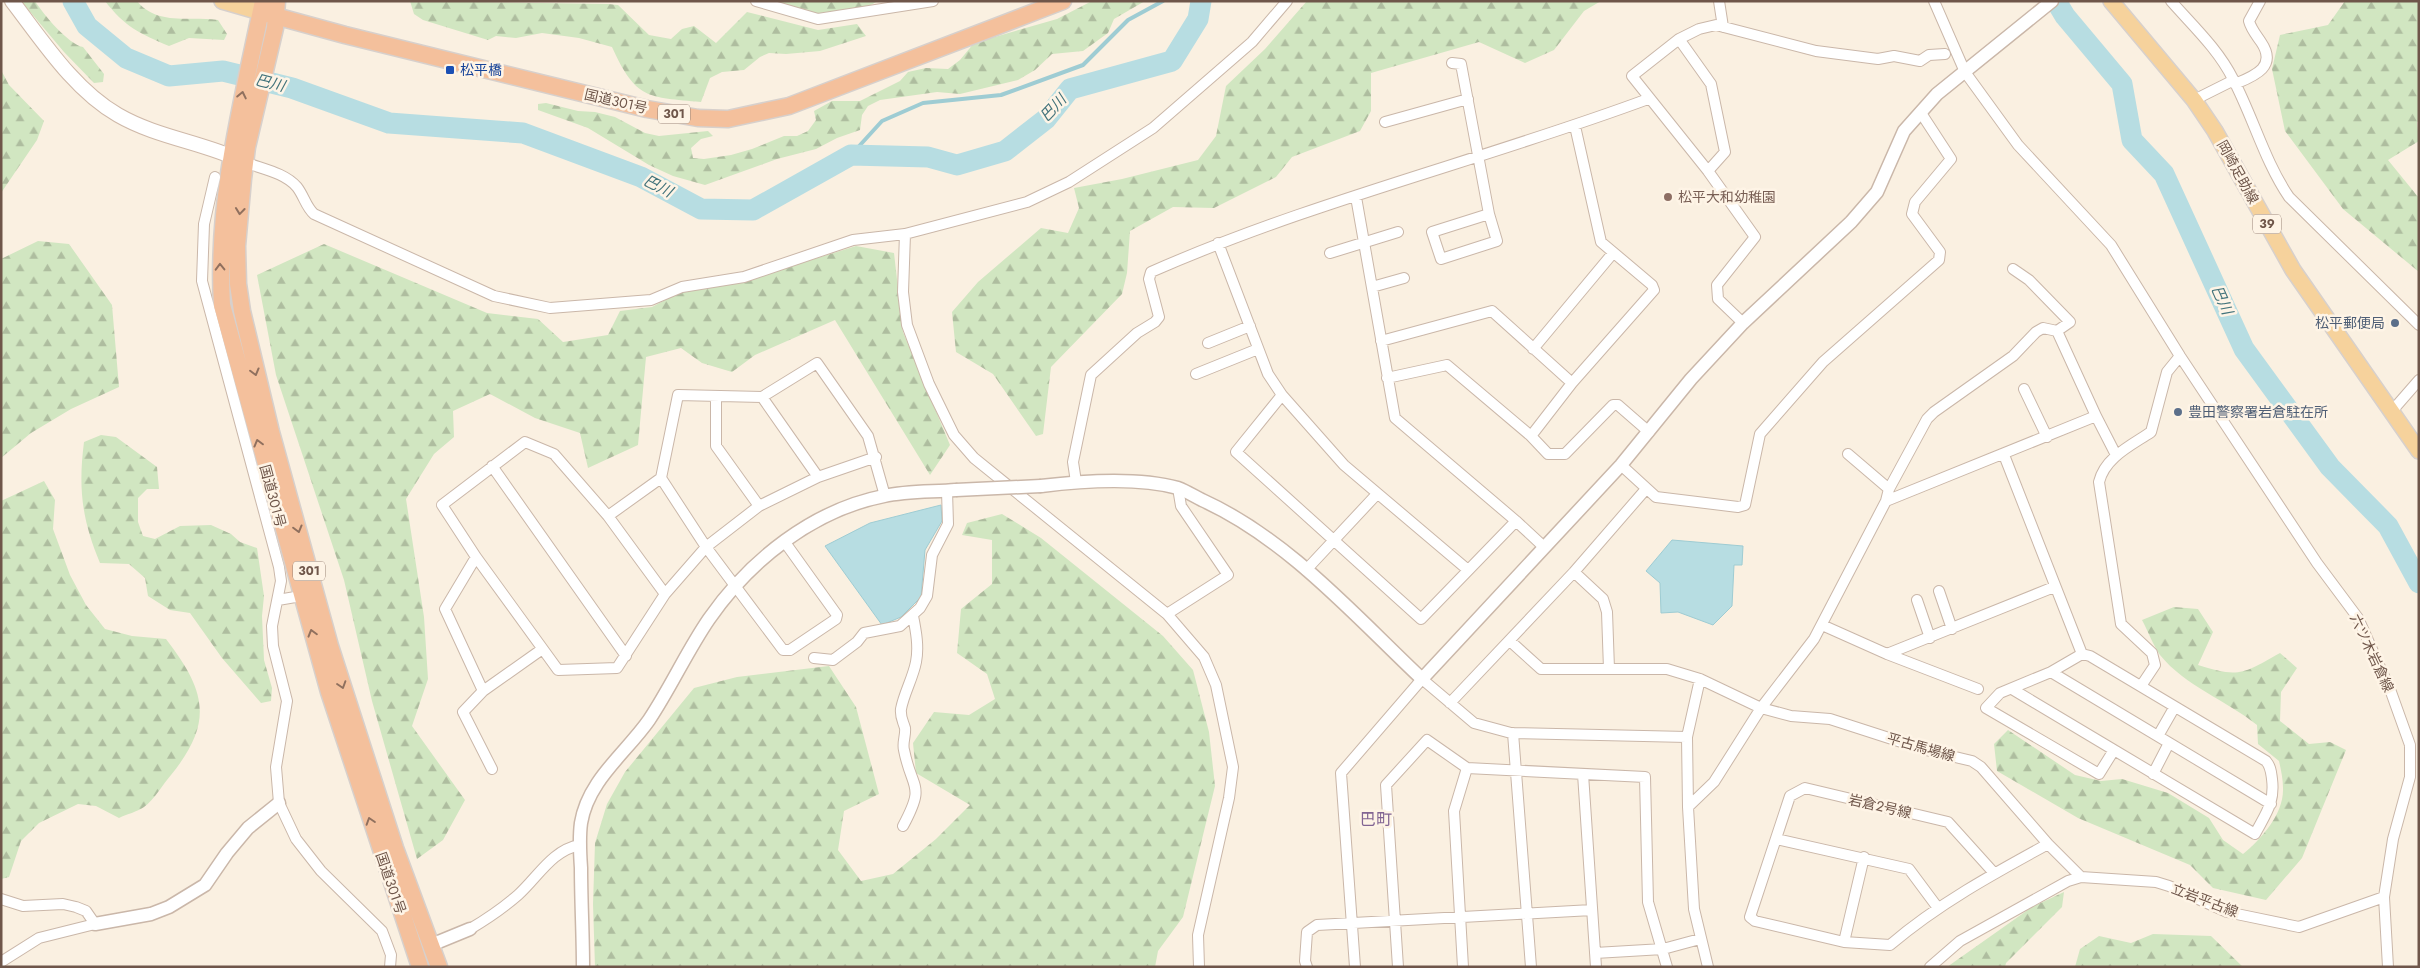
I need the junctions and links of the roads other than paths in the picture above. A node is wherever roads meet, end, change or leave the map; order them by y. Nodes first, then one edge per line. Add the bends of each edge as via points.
1 (12, 1) edge
2 (222, 1) edge
3 (756, 1) edge
4 (933, 1) edge
5 (1063, 1) edge
6 (1288, 1) edge
7 (1719, 1) edge
8 (1934, 1) edge
9 (2052, 1) edge
10 (2112, 1) edge
11 (2171, 1) edge
12 (2260, 1) edge
13 (260, 12) edge
14 (276, 16) edge
15 (1722, 27) junction
16 (1679, 39) junction
17 (1945, 54) dead end
18 (1452, 63) dead end
19 (1965, 72) junction
20 (2234, 82) junction
21 (1468, 99) junction
22 (1648, 99) junction
23 (2194, 100) junction
24 (1921, 113) junction
25 (1385, 122) dead end
26 (1576, 126) junction
27 (239, 152) junction
28 (1480, 157) junction
29 (1708, 172) junction
30 (215, 177) dead end
31 (1356, 197) junction
32 (1489, 214) junction
33 (204, 224) junction
34 (222, 224) junction
35 (1398, 232) dead end
36 (905, 234) junction
37 (1218, 242) junction
38 (1364, 243) junction
39 (1613, 252) junction
40 (1330, 253) dead end
41 (2013, 268) dead end
42 (1404, 278) dead end
43 (1372, 288) junction
44 (216, 309) junction
45 (1743, 323) junction
46 (2419, 325) edge
47 (1250, 326) junction
48 (2057, 331) junction
49 (1381, 341) junction
50 (1208, 343) dead end
51 (1258, 349) junction
52 (1533, 349) junction
53 (2180, 356) junction
54 (1196, 374) dead end
55 (1387, 378) junction
56 (2419, 380) edge
57 (1572, 383) junction
58 (2024, 389) dead end
59 (1282, 395) junction
60 (716, 396) junction
61 (762, 398) junction
62 (2392, 411) junction
63 (2096, 416) junction
64 (1649, 432) junction
65 (1530, 435) junction
66 (2047, 437) junction
67 (2419, 451) edge
68 (1848, 454) dead end
69 (2004, 455) junction
70 (2116, 456) junction
71 (876, 457) junction
72 (1621, 465) junction
73 (492, 466) junction
74 (818, 477) junction
75 (661, 478) junction
76 (1076, 482) junction
77 (1178, 488) junction
78 (1646, 489) junction
79 (1889, 489) junction
80 (951, 490) junction
81 (1377, 494) junction
82 (885, 496) junction
83 (1886, 501) junction
84 (759, 506) junction
85 (608, 516) junction
86 (1516, 521) junction
87 (1335, 540) junction
88 (784, 541) junction
89 (706, 547) junction
90 (1544, 547) junction
91 (476, 557) junction
92 (1306, 570) junction
93 (1468, 570) junction
94 (1574, 572) junction
95 (734, 585) junction
96 (2054, 588) junction
97 (1939, 591) dead end
98 (664, 594) junction
99 (301, 596) junction
100 (278, 600) junction
101 (1917, 600) dead end
102 (1167, 614) junction
103 (913, 616) junction
104 (1822, 625) junction
105 (1952, 629) junction
106 (1930, 638) junction
107 (1510, 641) junction
108 (542, 650) junction
109 (1887, 654) junction
110 (2082, 654) junction
111 (626, 656) junction
112 (814, 658) dead end
113 (1609, 669) junction
114 (2051, 672) junction
115 (1422, 679) junction
116 (1700, 679) junction
117 (2141, 686) junction
118 (1978, 689) dead end
119 (2012, 689) junction
120 (483, 691) junction
121 (1450, 703) junction
122 (1761, 708) junction
123 (2174, 708) junction
124 (1513, 733) junction
125 (2158, 736) junction
126 (1687, 737) junction
127 (2169, 743) junction
128 (2114, 750) junction
129 (1467, 768) junction
130 (492, 769) dead end
131 (1516, 771) junction
132 (1583, 774) junction
133 (2153, 774) junction
134 (279, 803) junction
135 (2271, 804) junction
136 (1688, 807) junction
137 (903, 826) dead end
138 (1776, 839) junction
139 (2048, 844) junction
140 (580, 845) junction
141 (1864, 858) junction
142 (1994, 873) junction
143 (2081, 876) junction
144 (2384, 897) junction
145 (1, 899) edge
146 (1938, 908) junction
147 (1592, 910) junction
148 (1527, 914) junction
149 (1460, 918) junction
150 (1396, 922) junction
151 (95, 924) junction
152 (1353, 925) junction
153 (470, 929) joint
154 (1700, 939) junction
155 (1844, 942) junction
156 (431, 945) junction
157 (1663, 949) junction
158 (1595, 953) junction
159 (1, 962) edge
160 (390, 967) edge
161 (420, 967) edge
162 (439, 967) edge
163 (583, 967) edge
164 (1200, 967) edge
165 (1307, 967) edge
166 (1355, 967) edge
167 (1398, 967) edge
168 (1463, 967) edge
169 (1531, 967) edge
170 (1596, 967) edge
171 (1667, 967) edge
172 (1708, 967) edge
173 (1930, 967) edge
174 (2388, 967) edge

1 - 27 main road via 73,77 118,116 162,133
2 - 13 main road
3 - 4 street via 818,19
5 - 14 highway, 国道301号 / 301 via 789,106 728,119 698,118 647,109
6 - 36 street via 1252,42 1153,128 1069,182 1027,202
7 - 15 street
8 - 19 street, 六ツ木岩倉線
9 - 19 street
10 - 23 main road, 岡崎足助線 / 39
11 - 20 street via 2217,53
12 - 20 street via 2249,21 2265,48 2266,61 2258,74
13 - 14 highway, 国道301号 / 301
27 -> 13 highway, 国道301号 / 301
14 - 27 highway, 国道301号 / 301
15 - 16 street via 1699,29
15 - 17 street via 1787,46 1844,55 1878,59 1894,56 1920,61 1929,55
16 - 22 street via 1632,76
16 - 29 street via 1711,84 1725,152
18 - 21 street via 1461,64
19 - 24 street via 1937,94
19 - 53 street, 六ツ木岩倉線 via 2018,144 2111,245
20 - 23 street
20 - 46 street via 2276,175 2290,197
21 - 25 street
21 - 28 street
22 - 26 street
22 - 29 street
23 - 62 main road, 岡崎足助線 / 39 via 2215,131 2293,270
24 - 45 street via 1904,131 1877,192 1851,222
24 - 78 street via 1951,159 1915,202 1912,214 1940,252 1940,260 1823,362 1760,434 1745,505 1738,507 1656,497
26 - 28 street
26 - 39 street via 1601,242
27 - 34 highway, 国道301号 / 301
27 - 36 street via 290,180 314,214 494,296 550,308 651,300 682,286 744,277 853,240
27 -> 156 highway, 国道301号 / 301 via 238,284 249,348 330,646 395,848
28 - 31 street
28 - 32 street
29 - 45 street via 1754,237 1717,285 1718,299
30 - 33 street
31 - 37 street
31 - 38 street
32 - 32 street via 1497,241 1441,259 1432,232
33 - 34 street
33 - 44 street via 202,281
44 -> 34 highway, 国道301号 / 301
35 - 38 street
36 - 102 street via 903,292 908,325 929,384 954,435 974,458
37 - 47 street
37 - 76 street via 1151,272 1149,279 1159,317 1091,375 1073,462
38 - 40 street
38 - 43 street
39 - 52 street
39 - 57 street via 1654,290
41 - 48 street via 2067,317 2070,322
42 - 43 street
43 - 49 street
99 -> 44 highway, 国道301号 / 301
44 - 100 street via 279,567
45 - 64 street via 1691,379
47 - 50 street
47 - 51 street
48 - 63 street
48 - 79 street via 2043,328 2036,332 2013,356 1934,412 1927,419
49 - 52 street via 1492,311
49 - 55 street
51 - 54 street
51 - 59 street via 1268,374
52 - 57 street
53 - 70 street via 2167,372 2152,432
53 - 144 street, 六ツ木岩倉線 via 2317,563 2358,618 2391,692 2410,745 2410,777 2393,839
55 - 65 street via 1447,365
55 - 86 street via 1395,418
56 - 62 street
57 - 65 street
58 - 66 street
59 - 81 street via 1344,465
59 - 87 street via 1236,452
60 - 61 street
60 - 75 street via 678,395
60 - 84 street via 716,446
61 - 71 street via 817,363 868,436
61 - 74 street
62 - 67 main road, 岡崎足助線 / 39
63 - 66 street
63 - 70 street
64 - 65 street via 1618,405 1613,405 1565,454 1548,454
64 - 72 street
66 - 69 street
68 - 79 street
69 - 83 street
69 - 96 street
70 - 117 street via 2101,474 2099,482 2121,624 2152,653 2155,665
71 - 74 street
71 - 82 street
72 - 78 street
72 - 90 street
73 - 85 street via 525,442 554,454
73 - 91 street via 442,504
73 - 111 street
74 - 84 street
75 - 85 street
75 - 89 street
76 - 77 street
76 - 80 street, bridge
77 - 92 street via 1248,525
77 - 102 street via 1181,506 1228,575
78 - 94 street
79 - 83 street
80 - 82 street
80 - 103 street via 948,524 932,555 927,596
81 - 87 street
81 - 93 street
82 - 88 street via 815,522
83 - 104 street
84 - 89 street
85 - 98 street
86 - 90 street
86 - 93 street
87 - 92 street
87 - 93 street via 1421,619
88 - 95 street
88 - 95 street via 837,615 836,619 790,650 783,650
89 - 95 street
89 - 98 street
90 - 115 street
91 - 108 street
91 - 120 street via 445,609
92 - 115 street
94 - 107 street
94 - 113 street via 1604,599
95 - 140 street via 708,620 649,720 608,768 590,796 581,822
96 - 105 street
96 - 110 street
97 - 105 street
98 - 111 street
99 - 100 street
161 -> 99 highway, 国道301号 / 301 via 328,692
100 - 134 street via 272,626 273,646 287,701 276,767
101 - 106 street
102 - 164 street via 1204,657 1216,685 1233,767 1198,935
103 - 112 street via 900,626 864,633 833,660
103 - 137 street via 918,645 901,718 905,728 903,748 917,787
104 - 109 street
104 - 122 street
105 - 106 street
106 - 109 street
107 - 113 street, 平古馬場線 via 1541,669
107 - 121 street
108 - 111 street via 558,670 617,668
108 - 120 street
109 - 118 street
110 - 114 street
110 - 117 street
113 - 116 street, 平古馬場線 via 1667,669
114 - 119 street
114 - 125 street
115 - 121 street
115 - 152 street via 1341,773
116 - 122 street, 平古馬場線
116 - 126 street
117 - 123 street
119 - 128 street
119 - 128 street via 2000,693 1986,708 2099,774
120 - 130 street via 463,712
121 - 124 street via 1474,723
122 - 136 street via 1714,782
122 - 139 street, 平古馬場線 via 1790,716 1830,719 1972,761 1981,767
123 - 125 street
123 - 135 street via 2266,761 2270,766 2274,794
124 - 126 street
124 - 131 street
125 - 127 street
126 - 136 street
127 - 133 street
127 - 135 street
128 - 133 street
129 - 131 street
129 - 149 street via 1454,811
129 - 150 street via 1426,740 1386,784
131 - 132 street
131 - 148 street
132 - 147 street
132 - 157 street via 1645,778 1648,902
133 - 135 street via 2255,834
134 - 151 street via 248,828 205,885 151,914
134 - 160 street via 296,839 321,871 382,931 392,954
136 - 154 street via 1694,909
138 - 141 street
138 - 142 street, 岩倉２号線 via 1790,796 1805,788 1948,822
138 - 155 street, 岩倉２号線 via 1750,917 1755,921
139 - 142 street
139 - 143 street, 平古馬場線
140 - 153 street via 568,847 553,857 517,896
140 - 163 street
141 - 146 street via 1909,869
141 - 155 street
142 - 146 street
143 - 144 street, 立岩平古線 via 2156,882 2228,912 2299,927
143 - 173 street via 2068,880 1960,941
144 - 174 street, 六ツ木岩倉線
145 - 151 street via 23,906 63,904 86,911
146 - 155 street via 1890,945
147 - 148 street
147 - 158 street
148 - 149 street
148 - 169 street
149 - 150 street
149 - 168 street
150 - 152 street
150 - 167 street
151 - 159 street via 39,938
152 - 165 street via 1317,925 1307,932
152 - 166 street
153 - 156 street
154 - 157 street
154 - 172 street
156 - 162 highway, 国道301号 / 301
157 - 158 street
157 - 171 street
158 - 170 street

